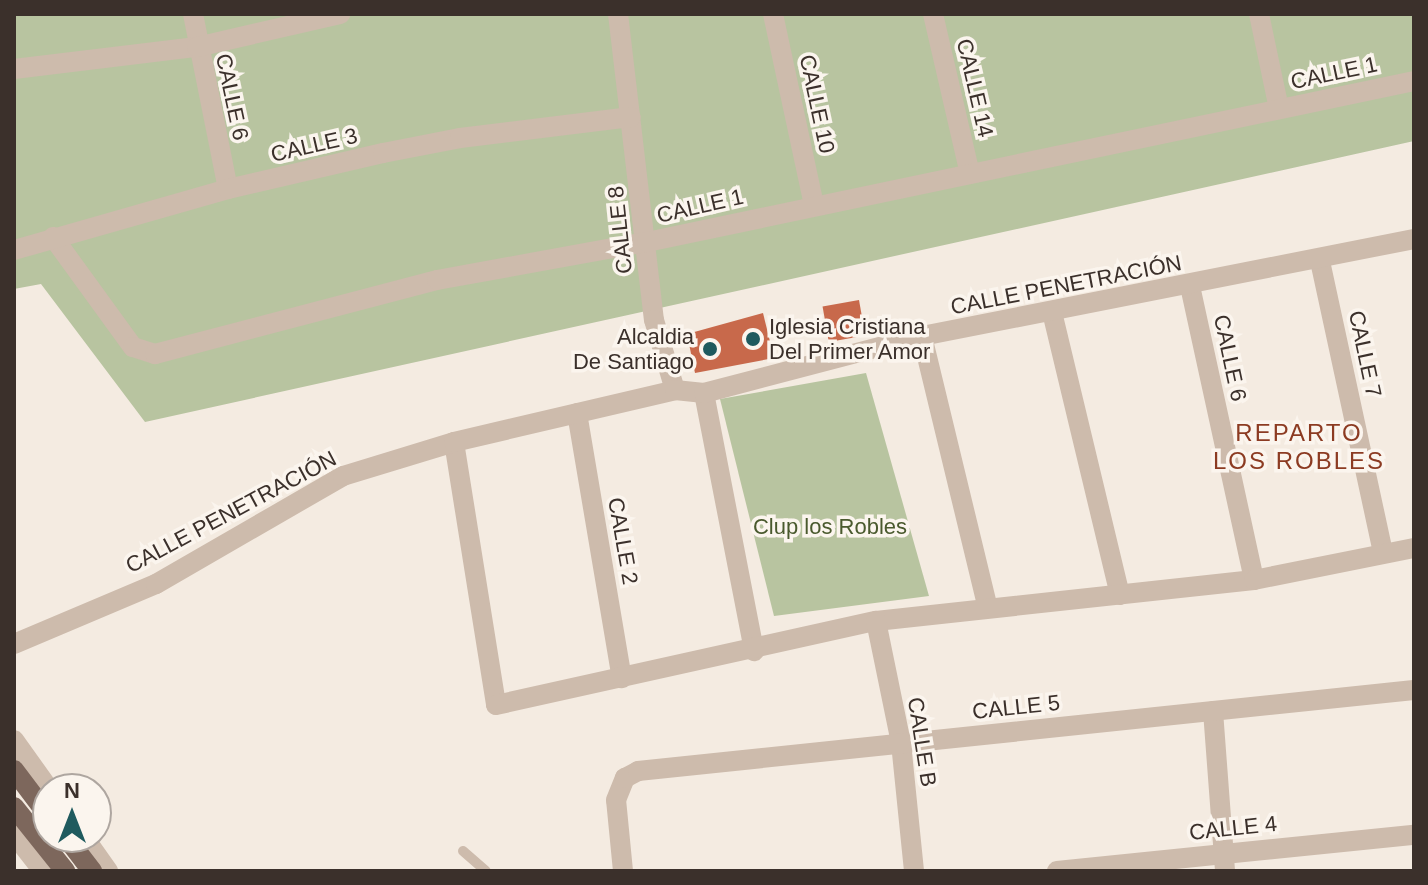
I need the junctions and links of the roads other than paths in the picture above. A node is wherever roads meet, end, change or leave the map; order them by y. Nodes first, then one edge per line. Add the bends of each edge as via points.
1 (193, 14) edge
2 (340, 14) edge
3 (618, 14) edge
4 (773, 14) edge
5 (933, 14) edge
6 (1259, 14) edge
7 (197, 47) junction
8 (14, 69) edge
9 (1414, 81) edge
10 (1279, 109) junction
11 (631, 117) junction
12 (970, 174) junction
13 (228, 189) junction
14 (814, 205) junction
15 (53, 237) junction
16 (1414, 239) edge
17 (647, 242) junction
18 (14, 250) edge
19 (1320, 261) junction
20 (1190, 286) junction
21 (1052, 312) junction
22 (922, 336) junction
23 (675, 390) junction
24 (704, 393) junction
25 (577, 413) junction
26 (454, 442) junction
27 (1414, 548) edge
28 (1383, 552) junction
29 (1254, 580) junction
30 (1120, 595) junction
31 (988, 608) junction
32 (876, 621) junction
33 (14, 644) edge
34 (754, 651) junction
35 (622, 678) junction
36 (1414, 690) edge
37 (1213, 711) junction
38 (14, 740) edge
39 (901, 743) junction
40 (14, 770) edge
41 (38, 773) edge
42 (32, 794) edge
43 (14, 807) edge
44 (14, 834) edge
45 (1414, 835) edge
46 (463, 851) dead end
47 (78, 853) edge
48 (95, 853) edge
49 (1224, 862) edge
50 (43, 871) edge
51 (65, 871) edge
52 (92, 871) edge
53 (108, 871) edge
54 (486, 871) edge
55 (623, 871) edge
56 (914, 871) edge
57 (1057, 871) edge

1 - 7 street, CALLE 6
2 - 7 street
3 - 11 street, CALLE 8
4 - 14 street, CALLE 10
5 - 12 street, CALLE 14
6 - 10 street
7 - 8 street
7 - 13 street, CALLE 6
9 - 10 street, CALLE 1
10 - 12 street, CALLE 1
11 - 13 street, CALLE 3 via 460,138
11 - 17 street, CALLE 8
12 - 14 street, CALLE 1
13 - 15 street, CALLE 3
14 - 17 street, CALLE 1
15 - 17 street, CALLE 1 via 133,347 155,354 437,280
15 - 18 street, CALLE 3
16 - 19 street, CALLE PENETRACIÓN
17 - 23 street, CALLE 8 via 654,320
19 - 20 street, CALLE PENETRACIÓN
19 - 28 street, CALLE 7
20 - 21 street, CALLE PENETRACIÓN
20 - 29 street, CALLE 6
21 - 22 street, CALLE PENETRACIÓN
21 - 30 street
22 - 24 street, CALLE PENETRACIÓN
22 - 31 street
23 - 24 street, CALLE PENETRACIÓN
23 - 25 street, CALLE PENETRACIÓN
24 - 34 street
25 - 26 street, CALLE PENETRACIÓN
25 - 35 street, CALLE 2
26 - 33 street, CALLE PENETRACIÓN via 343,476 156,584
26 - 35 street via 496,705
27 - 28 street
28 - 29 street
29 - 30 street
30 - 31 street
31 - 32 street
32 - 34 street
32 - 39 street, CALLE B
34 - 35 street
36 - 37 street, CALLE 5
37 - 39 street, CALLE 5
37 - 49 street
38 - 41 street
39 - 55 street, CALLE 5 via 654,769 625,778 616,800
39 - 56 street, CALLE B
40 - 42 main road
43 - 51 main road
44 - 50 street
45 - 49 street, CALLE 4
46 - 54 lane
47 - 52 main road
48 - 53 street
49 - 57 street, CALLE 4

